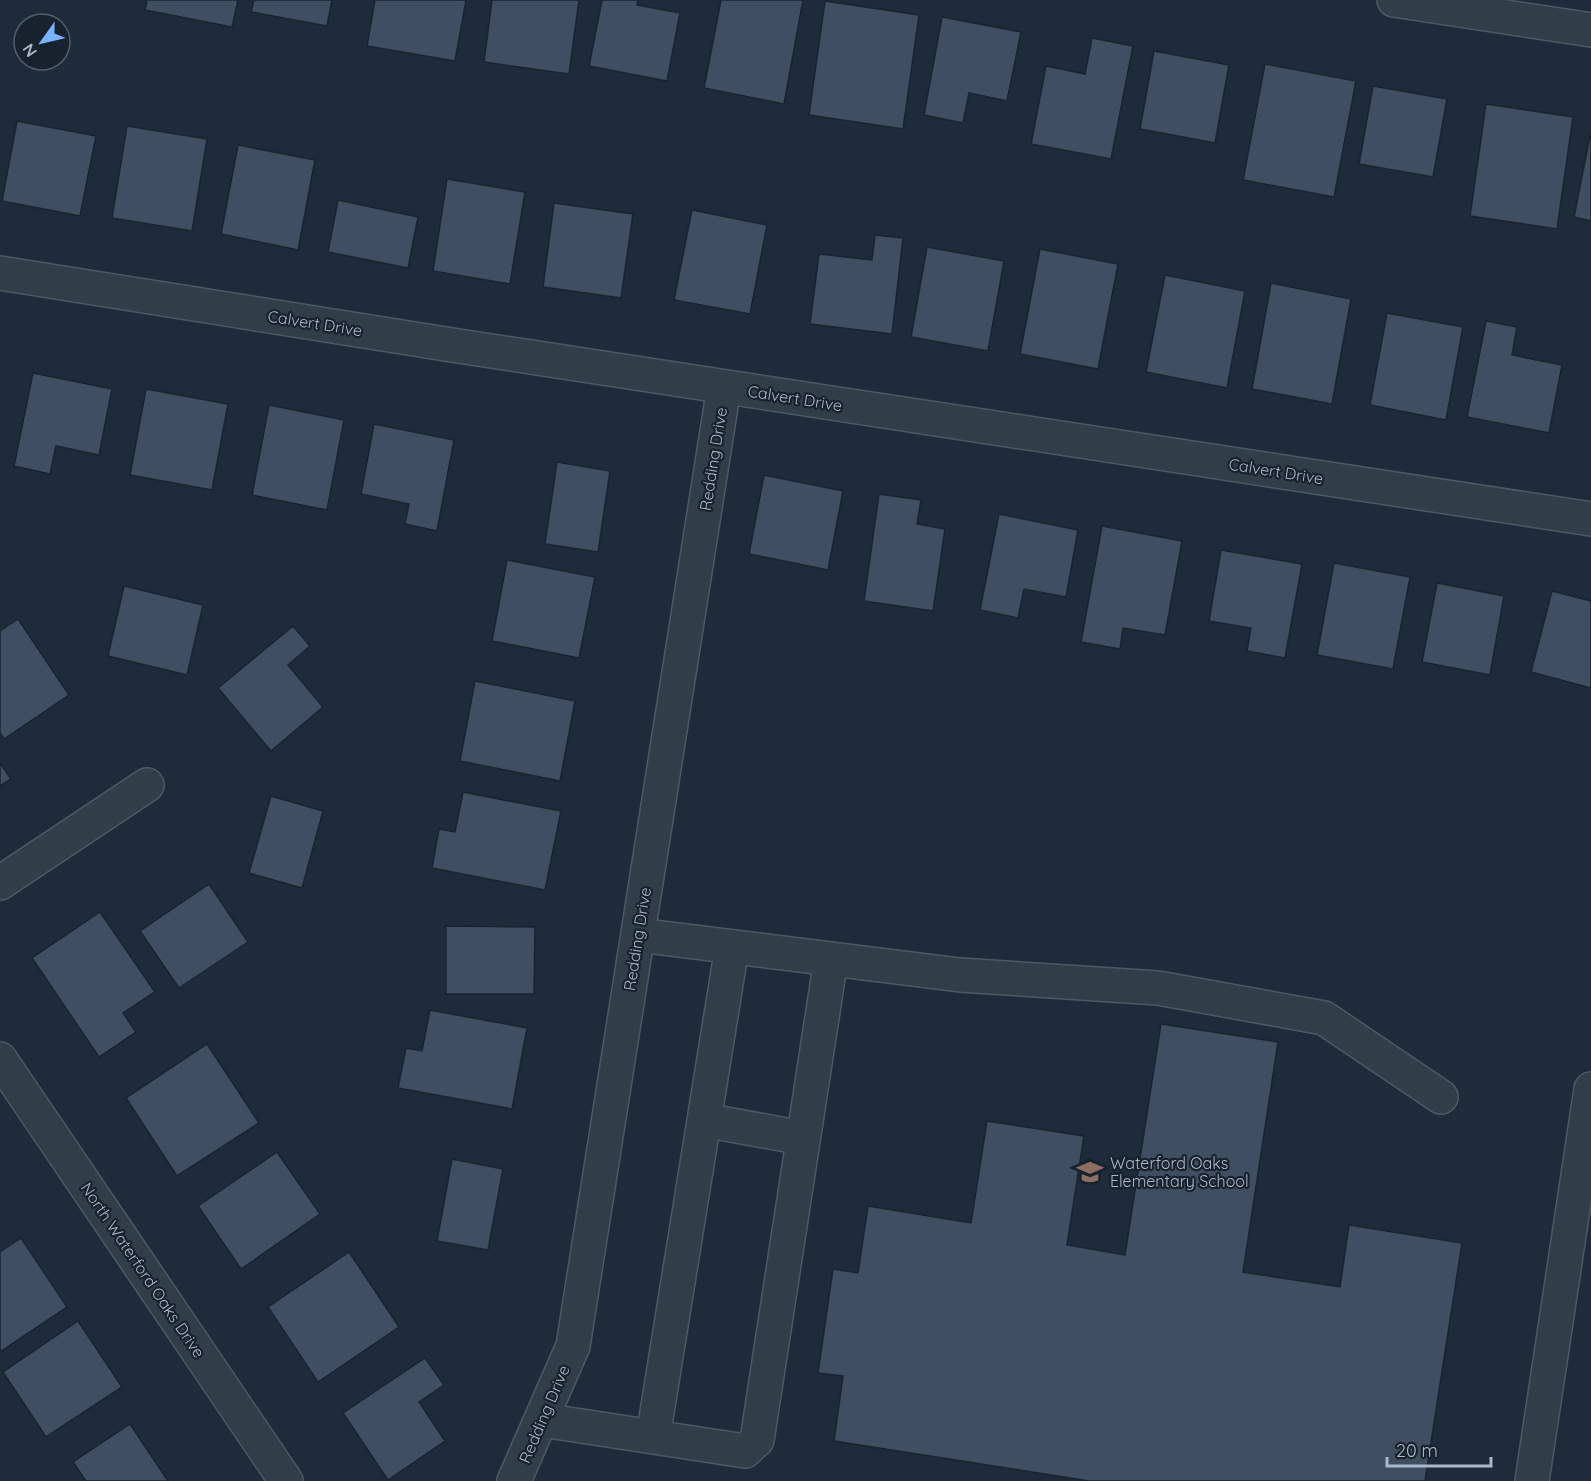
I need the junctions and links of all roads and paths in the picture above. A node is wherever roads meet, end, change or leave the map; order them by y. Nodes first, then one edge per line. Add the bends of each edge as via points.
1 (1410, 1) edge
2 (1591, 30) edge
3 (0, 273) edge
4 (724, 387) junction
5 (1591, 519) edge
6 (147, 785) dead end
7 (0, 883) edge
8 (638, 935) junction
9 (732, 947) junction
10 (831, 959) junction
11 (0, 1059) edge
12 (1591, 1089) edge
13 (1441, 1097) dead end
14 (704, 1120) junction
15 (803, 1138) junction
16 (542, 1420) junction
17 (653, 1437) junction
18 (286, 1481) edge
19 (514, 1481) edge
20 (1532, 1481) edge

1 - 2 street
3 - 4 street, Calvert Drive
4 - 5 street, Calvert Drive
4 - 8 street, Redding Drive
6 - 7 street
8 - 9 street
8 - 16 street, Redding Drive via 573,1346
9 - 10 street
9 - 14 street
10 - 13 street via 960,975 1158,988 1324,1018
10 - 15 street
11 - 18 street, North Waterford Oaks Drive
12 - 20 street
14 - 15 street
14 - 17 street
15 - 17 street via 757,1440 745,1451
16 - 17 street
16 - 19 street, Redding Drive

